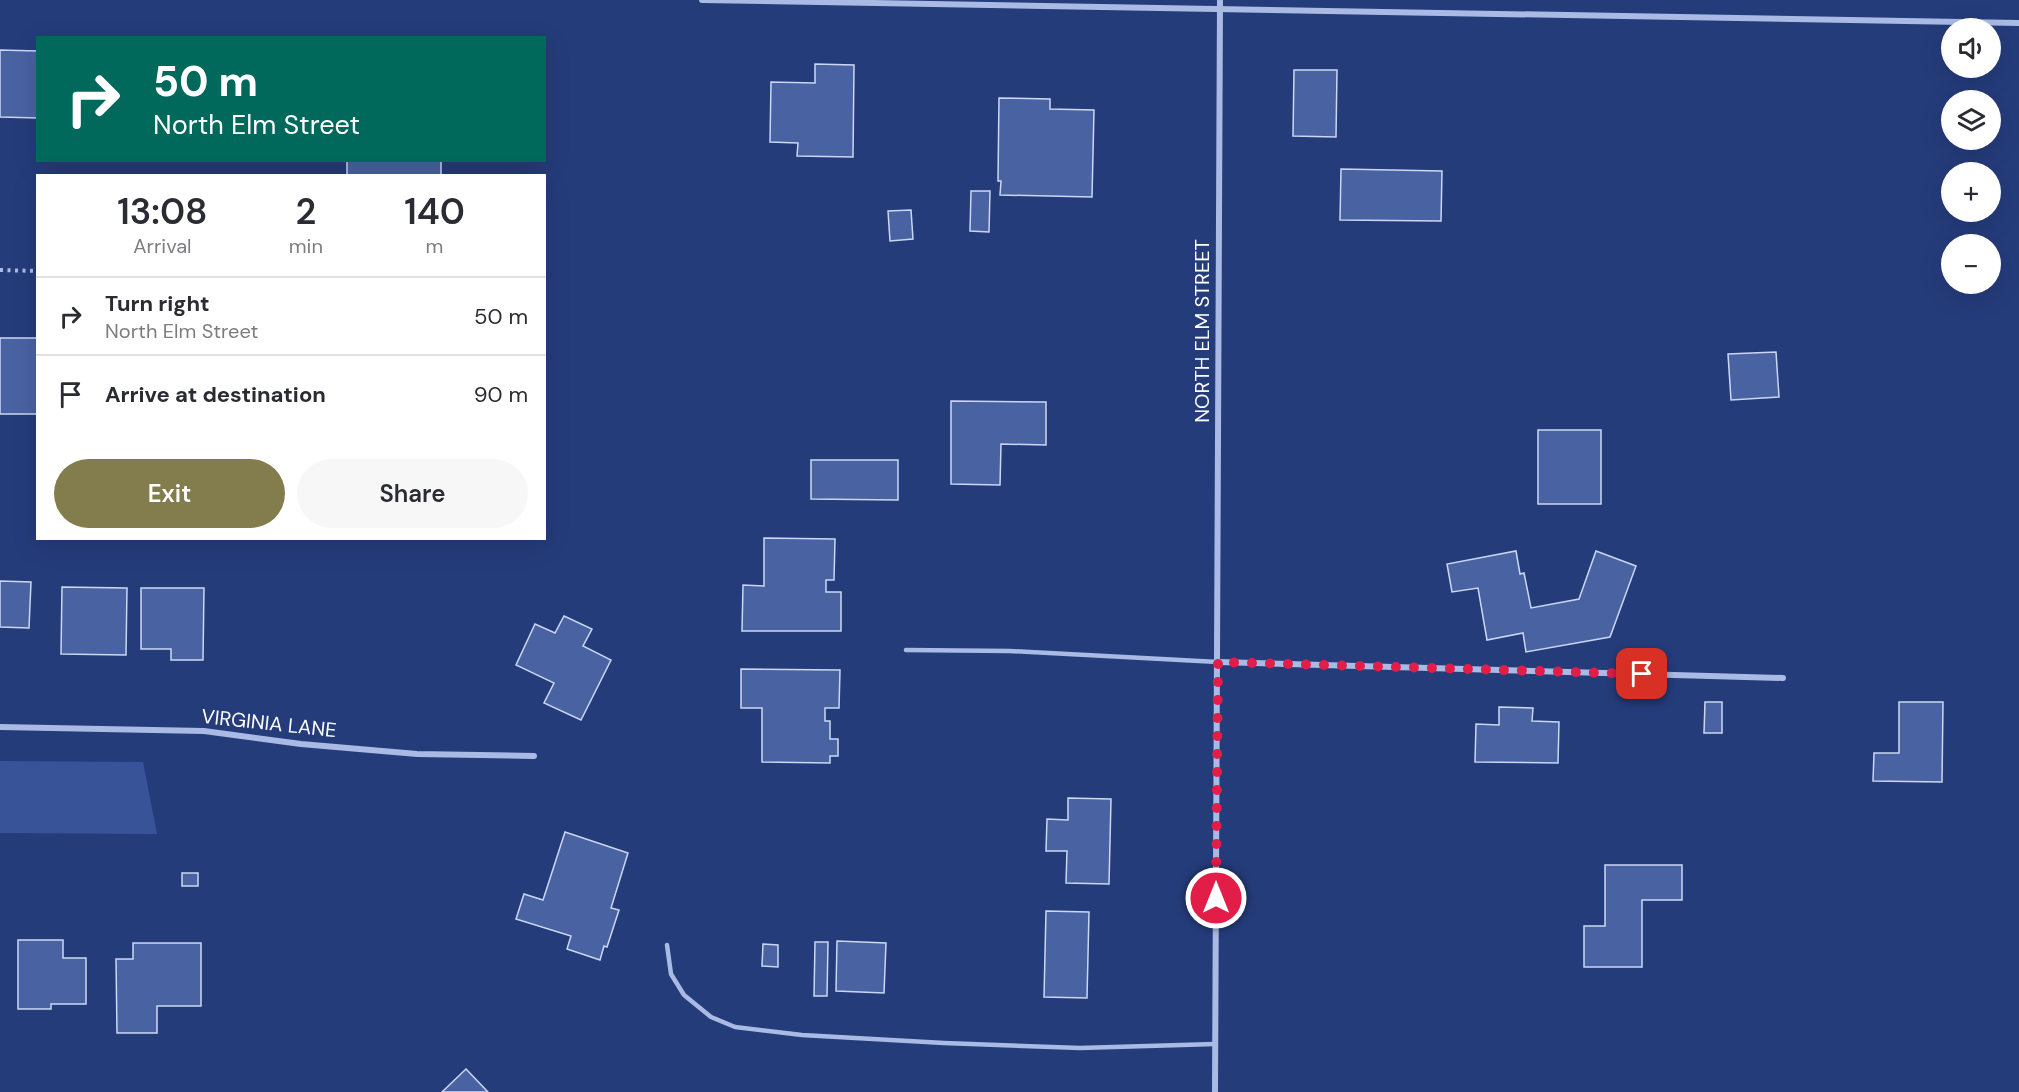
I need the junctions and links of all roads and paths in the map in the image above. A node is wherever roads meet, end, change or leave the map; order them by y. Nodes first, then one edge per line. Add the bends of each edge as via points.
1 (702, 0) edge
2 (1220, 0) edge
3 (1220, 10) junction
4 (2019, 23) edge
5 (0, 270) edge
6 (36, 271) edge
7 (906, 650) dead end
8 (1218, 662) junction
9 (1783, 678) dead end
10 (0, 728) edge
11 (534, 756) dead end
12 (667, 945) dead end
13 (1215, 1044) junction
14 (1215, 1092) edge

1 - 3 street
2 - 3 street, NORTH ELM STREET
3 - 4 street
3 - 8 street, NORTH ELM STREET
5 - 6 path
7 - 8 lane
8 - 9 street
8 - 13 street, NORTH ELM STREET
10 - 11 street, VIRGINIA LANE via 204,731 417,754
12 - 13 lane via 672,974 684,995 711,1017 735,1027 802,1035 1080,1048
13 - 14 street, NORTH ELM STREET

